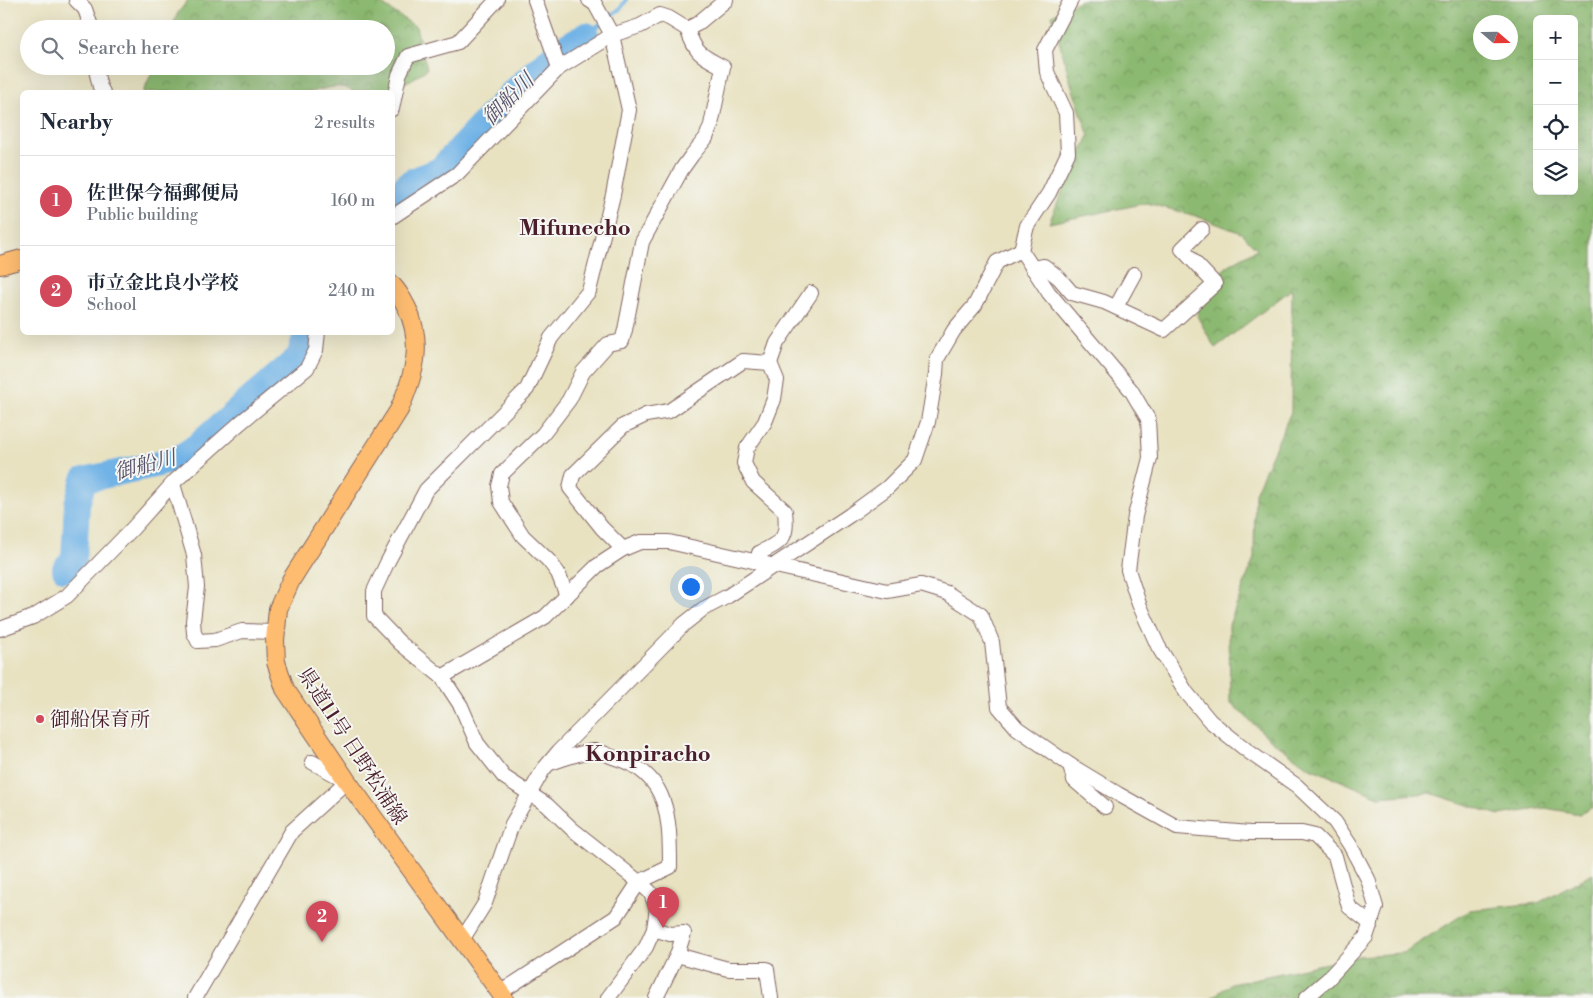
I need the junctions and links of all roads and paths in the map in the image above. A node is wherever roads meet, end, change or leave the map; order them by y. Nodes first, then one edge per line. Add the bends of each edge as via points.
1 (76, 0) edge
2 (496, 0) edge
3 (535, 0) edge
4 (590, 0) edge
5 (726, 0) edge
6 (1071, 0) edge
7 (89, 20) edge
8 (687, 29) junction
9 (612, 36) junction
10 (559, 68) junction
11 (96, 75) edge
12 (102, 90) edge
13 (395, 94) edge
14 (395, 215) edge
15 (1202, 229) dead end
16 (1021, 250) junction
17 (20, 260) edge
18 (0, 265) edge
19 (1032, 268) junction
20 (1134, 274) dead end
21 (395, 288) edge
22 (811, 293) dead end
23 (1116, 307) junction
24 (318, 335) edge
25 (770, 362) junction
26 (173, 484) junction
27 (624, 550) junction
28 (757, 563) junction
29 (774, 567) junction
30 (567, 596) junction
31 (0, 629) edge
32 (276, 632) junction
33 (442, 677) junction
34 (312, 762) dead end
35 (549, 763) junction
36 (1070, 765) junction
37 (347, 781) junction
38 (529, 793) junction
39 (1105, 807) dead end
40 (639, 882) junction
41 (1371, 924) junction
42 (654, 929) junction
43 (462, 940) junction
44 (677, 955) junction
45 (502, 995) edge
46 (195, 998) edge
47 (608, 998) edge
48 (656, 998) edge
49 (771, 998) edge
50 (1306, 998) edge

1 - 7 street via 85,9
2 - 13 street via 458,42 408,56
3 - 10 street
4 - 9 street
5 - 8 street
6 - 16 street via 1045,50 1047,72 1066,113 1068,153 1049,193 1027,226
8 - 9 street via 660,15
8 - 30 street via 699,54 723,67 706,138 682,169 642,242 622,341 608,344 583,372 569,400 543,434 502,474 499,486 502,502 522,536 549,561 558,573
9 - 10 street
9 - 33 street via 630,110 589,291 551,338 527,389 426,490 374,591 374,616 400,643
10 - 14 street via 457,174
11 - 12 street
15 - 23 street via 1182,249 1215,284 1164,330
16 - 19 street
16 - 29 street via 997,262 975,305 954,330 937,359 928,422 915,460 887,488
17 - 18 main road
19 - 23 street via 1044,266 1072,293
19 - 41 street via 1049,293 1131,390 1148,419 1150,458 1135,516 1128,570 1158,646 1186,692 1210,721 1297,786 1335,822 1368,879 1376,907
20 - 23 street
21 - 32 main road, 県道11号 日野松浦線 via 413,320 417,352 411,381 399,410 291,580 278,609
22 - 25 street via 777,343
24 - 26 street via 316,350 307,368
25 - 27 street via 743,361 669,411 646,415 623,426 574,475 570,488
25 - 28 street via 777,380 774,399 766,422 747,448 744,463 753,482 785,511 786,528 779,543 760,553
26 - 31 street via 67,596 33,618
26 - 32 street via 194,555 197,587 193,621 198,641 214,640 242,631
27 - 28 street via 640,542 669,542
27 - 30 street via 597,566
28 - 29 street
29 - 35 street via 703,609 684,624
29 - 36 street via 887,591 921,585 947,593 981,615 992,642 999,707 1017,728
30 - 33 street via 545,617
32 - 37 main road, 県道11号 日野松浦線 via 276,662 285,689
33 - 38 street via 461,706 478,743 504,777
34 - 37 street
35 - 38 street
35 - 40 street via 595,751 630,762 658,787 663,798 670,867
36 - 39 street via 1074,780
36 - 41 street via 1178,827 1316,836 1335,856 1349,907
37 - 43 main road, 県道11号 日野松浦線
37 - 46 street via 292,832
38 - 40 street
38 - 43 street via 512,824 485,903
40 - 42 street via 650,892 657,908
40 - 45 street via 616,917
41 - 50 street via 1366,937 1352,953
42 - 44 street via 670,934 684,933
42 - 47 street via 646,947
43 - 45 main road, 県道11号 日野松浦線
44 - 48 street
44 - 49 street via 728,969 767,969

